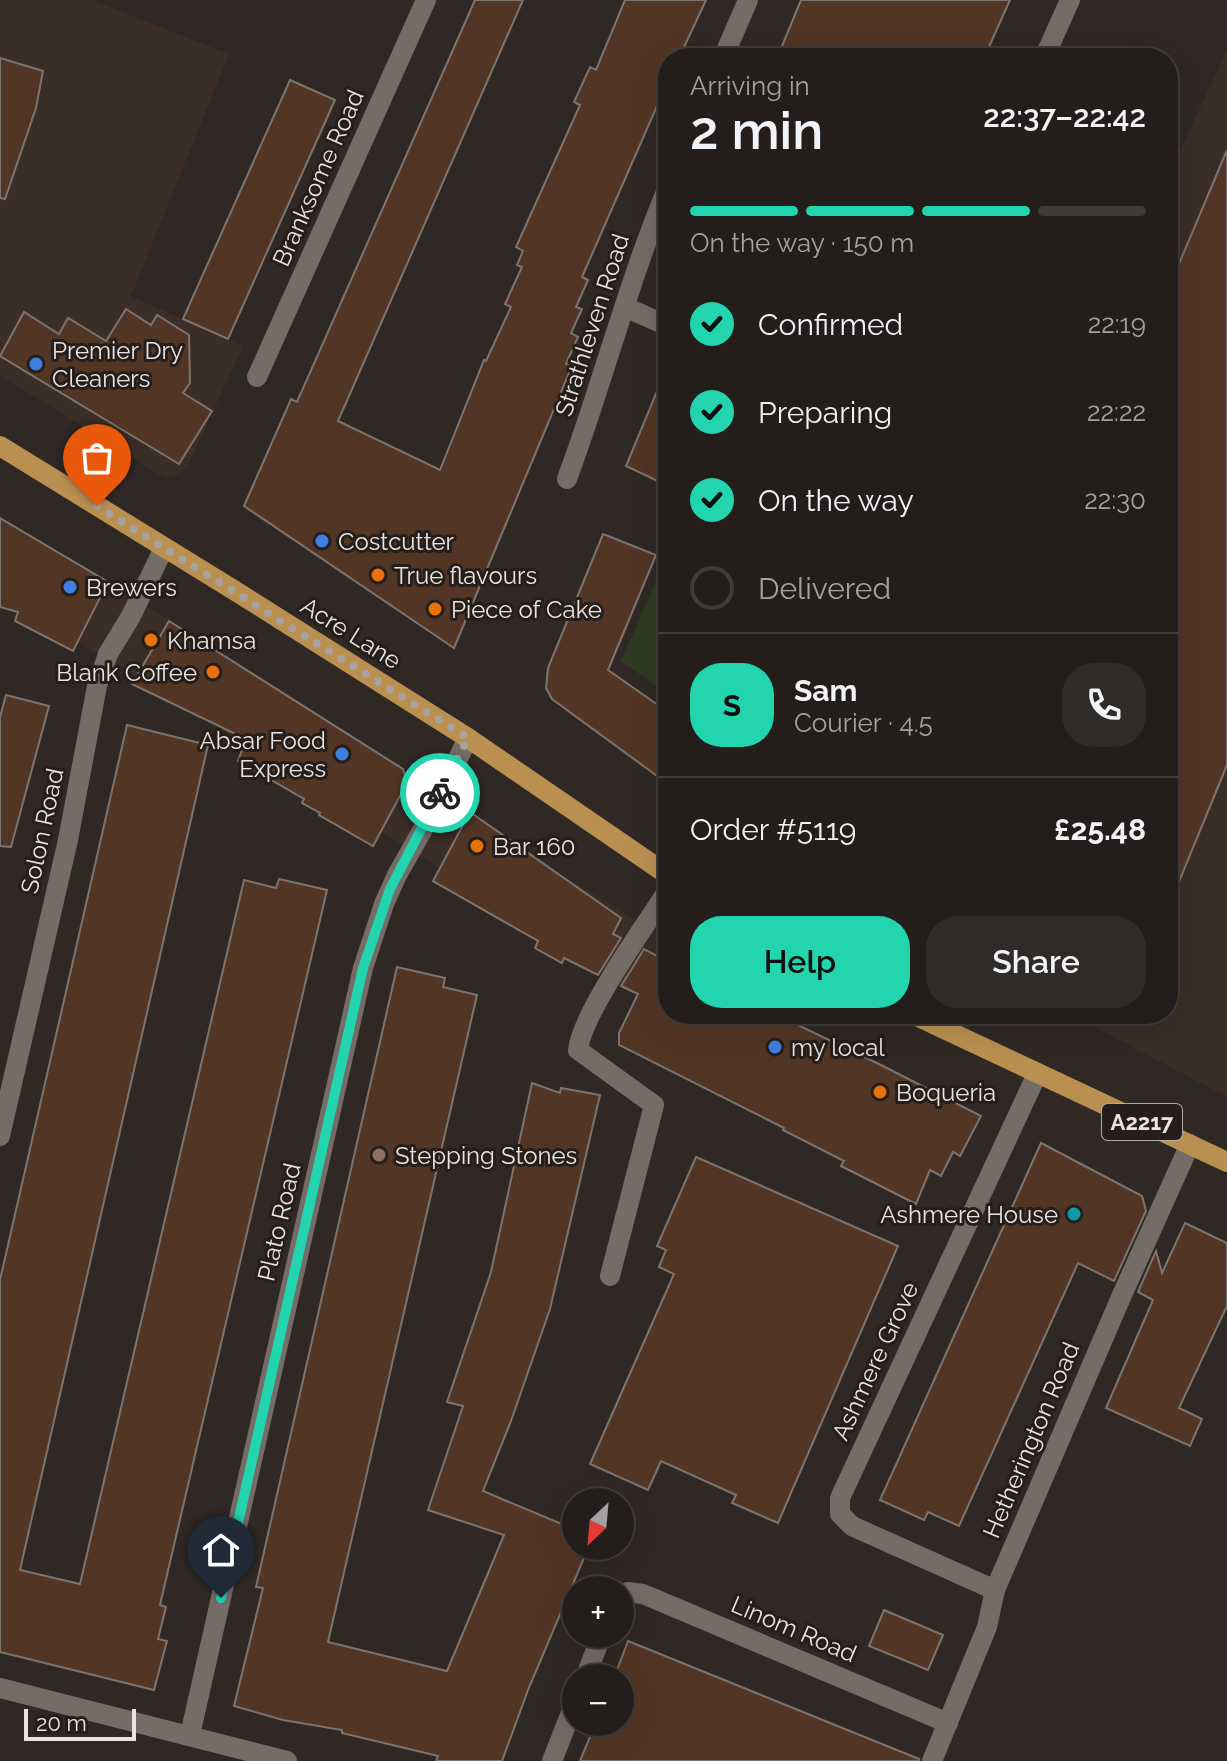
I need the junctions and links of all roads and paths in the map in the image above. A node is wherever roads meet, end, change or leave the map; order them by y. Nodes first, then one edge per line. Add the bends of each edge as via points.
1 (426, 0) edge
2 (748, 0) edge
3 (1070, 0) edge
4 (727, 48) edge
5 (1048, 48) edge
6 (658, 211) edge
7 (625, 307) junction
8 (658, 322) edge
9 (257, 377) dead end
10 (0, 446) edge
11 (567, 479) dead end
12 (164, 548) junction
13 (468, 738) junction
14 (658, 868) edge
15 (658, 906) edge
16 (933, 1024) edge
17 (1037, 1074) junction
18 (0, 1136) edge
19 (1190, 1144) junction
20 (1227, 1162) edge
21 (610, 1276) dead end
22 (995, 1590) junction
23 (634, 1593) edge
24 (0, 1688) edge
25 (948, 1723) junction
26 (190, 1735) junction
27 (562, 1736) edge
28 (287, 1761) edge
29 (552, 1761) edge
30 (932, 1761) edge

1 - 9 street, Branksome Road
2 - 4 street
3 - 5 street
6 - 7 street, Strathleven Road
7 - 8 street
7 - 11 street, Strathleven Road
10 - 12 main road, Acre Lane
12 - 13 main road, Acre Lane
12 - 18 street, Solon Road via 108,654 97,686 68,840
13 - 14 main road, Acre Lane
13 - 26 street, Plato Road via 397,875 363,968
15 - 21 street via 579,1038 578,1050 654,1105
16 - 17 main road, A2217
17 - 19 main road, A2217
17 - 22 street, Ashmere Grove via 840,1498 840,1514 852,1526
19 - 20 main road, A2217
19 - 22 street, Hetherington Road
22 - 25 street, Hetherington Road via 987,1627
23 - 25 street, Linom Road
24 - 26 street
25 - 30 street, Hetherington Road
26 - 28 street
27 - 29 street

